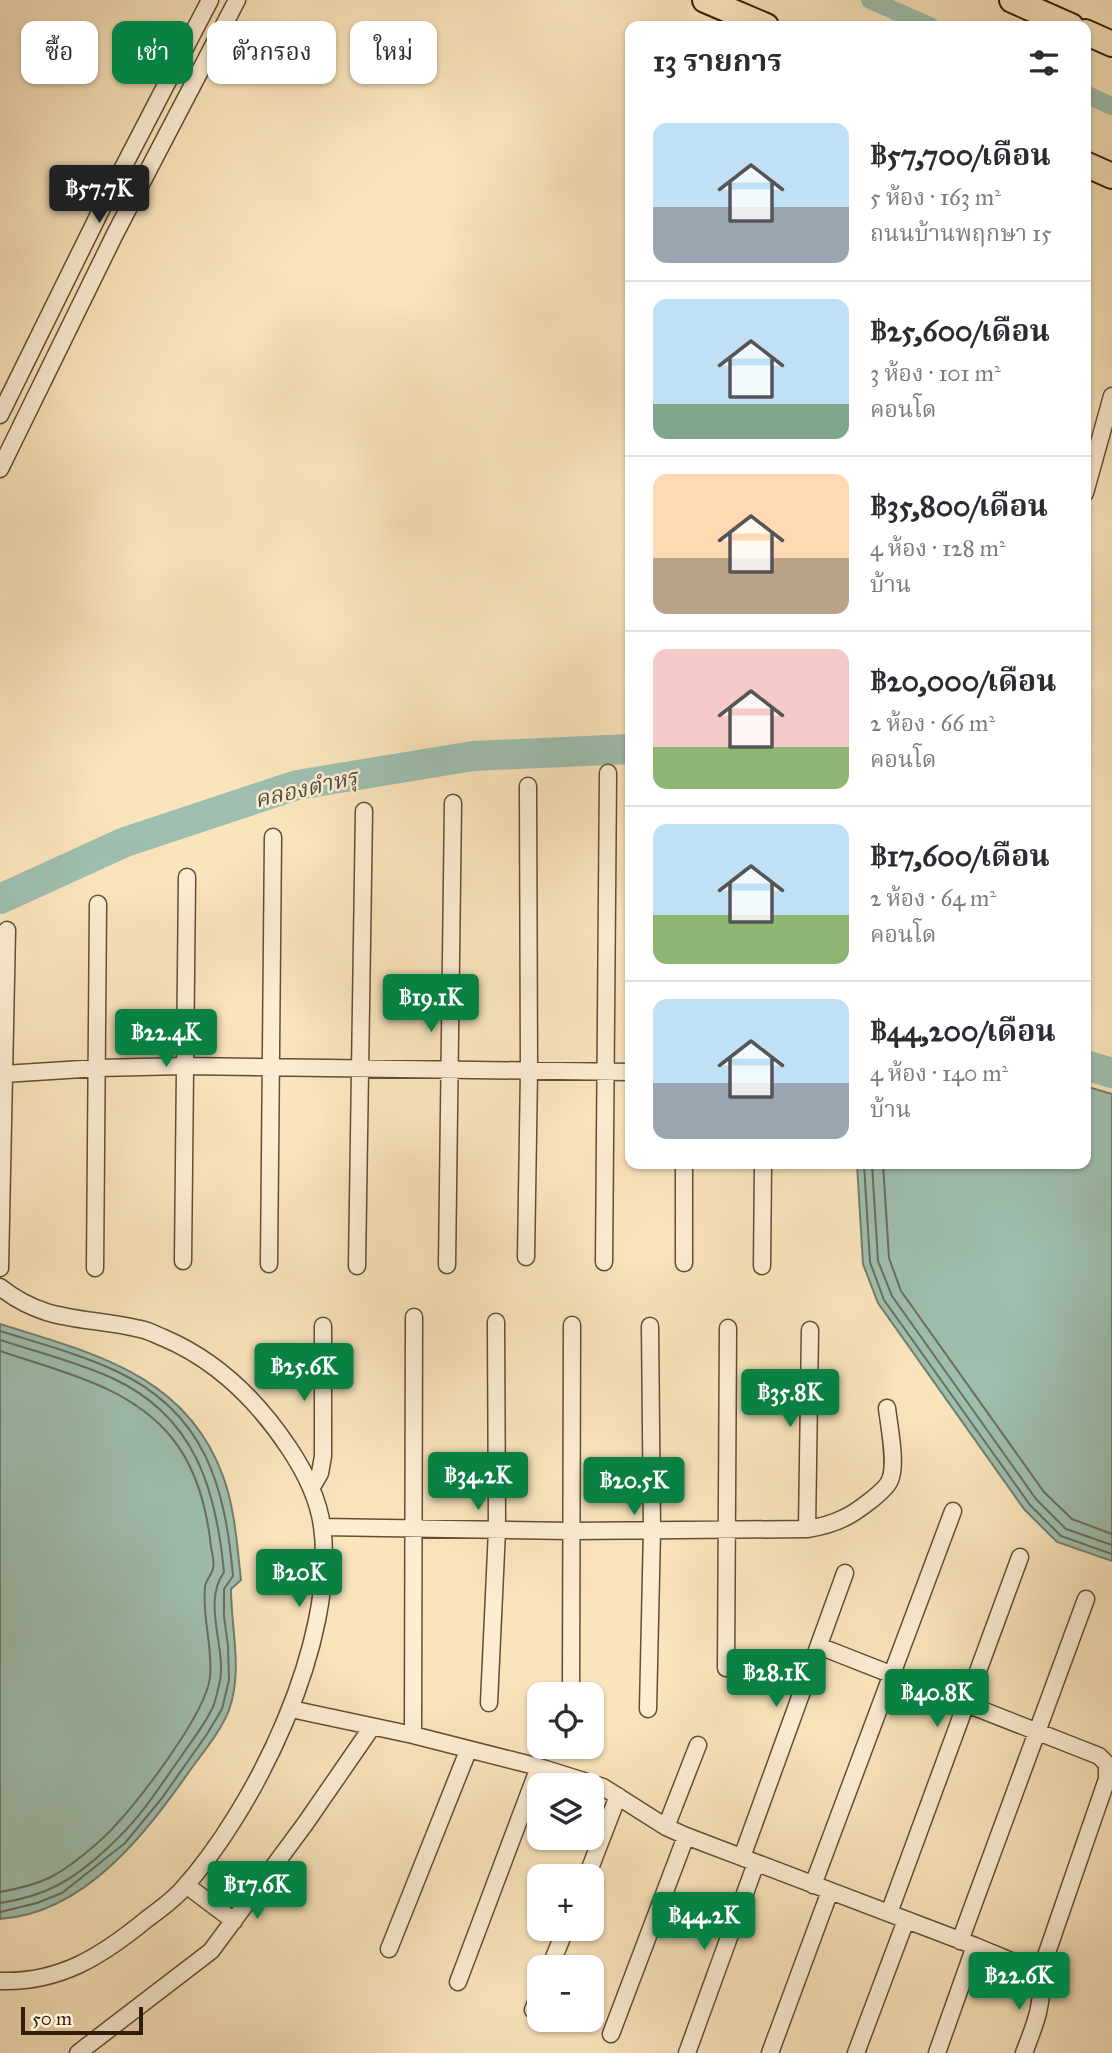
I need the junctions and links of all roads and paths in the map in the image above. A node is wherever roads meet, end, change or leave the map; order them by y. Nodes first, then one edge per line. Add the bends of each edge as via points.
1 (210, 0) edge
2 (237, 0) edge
3 (705, 0) edge
4 (1012, 0) edge
5 (754, 21) edge
6 (1060, 21) edge
7 (1091, 35) edge
8 (1112, 44) edge
9 (1091, 167) edge
10 (1112, 176) edge
11 (94, 224) junction
12 (115, 234) junction
13 (1112, 396) edge
14 (0, 415) edge
15 (0, 469) edge
16 (1091, 471) edge
17 (608, 773) dead end
18 (528, 786) dead end
19 (453, 803) dead end
20 (364, 811) dead end
21 (273, 837) dead end
22 (187, 877) dead end
23 (98, 904) dead end
24 (7, 930) dead end
25 (184, 1066) junction
26 (98, 1068) junction
27 (270, 1068) junction
28 (360, 1069) junction
29 (449, 1070) junction
30 (529, 1071) junction
31 (607, 1072) junction
32 (625, 1072) edge
33 (4, 1074) junction
34 (684, 1169) edge
35 (763, 1169) edge
36 (526, 1257) dead end
37 (183, 1261) dead end
38 (604, 1262) dead end
39 (684, 1263) dead end
40 (269, 1264) dead end
41 (447, 1265) dead end
42 (357, 1266) dead end
43 (762, 1266) dead end
44 (0, 1268) edge
45 (95, 1268) dead end
46 (0, 1287) edge
47 (414, 1317) dead end
48 (496, 1322) dead end
49 (572, 1325) dead end
50 (323, 1326) dead end
51 (650, 1326) dead end
52 (728, 1328) dead end
53 (810, 1330) dead end
54 (887, 1408) dead end
55 (312, 1487) junction
56 (953, 1511) dead end
57 (322, 1527) junction
58 (414, 1527) junction
59 (728, 1529) junction
60 (807, 1529) junction
61 (497, 1530) junction
62 (652, 1530) junction
63 (570, 1531) junction
64 (1020, 1557) dead end
65 (845, 1573) dead end
66 (1086, 1599) dead end
67 (819, 1646) junction
68 (726, 1668) dead end
69 (892, 1674) junction
70 (571, 1682) edge
71 (489, 1703) dead end
72 (967, 1703) junction
73 (291, 1709) junction
74 (648, 1709) dead end
75 (372, 1727) junction
76 (1038, 1731) junction
77 (413, 1735) junction
78 (698, 1745) dead end
79 (468, 1751) junction
80 (539, 1767) junction
81 (618, 1796) junction
82 (666, 1828) junction
83 (686, 1836) junction
84 (749, 1860) junction
85 (592, 1864) edge
86 (186, 1885) junction
87 (813, 1885) junction
88 (830, 1891) junction
89 (889, 1913) junction
90 (906, 1920) junction
91 (234, 1922) junction
92 (968, 1944) junction
93 (390, 1949) dead end
94 (1040, 1973) junction
95 (0, 1982) edge
96 (458, 1982) dead end
97 (611, 2034) dead end
98 (78, 2053) edge
99 (687, 2053) edge
100 (770, 2053) edge
101 (856, 2053) edge
102 (937, 2053) edge
103 (1024, 2053) edge

1 - 11 street
2 - 12 street
3 - 5 main road
4 - 6 main road
7 - 8 main road
9 - 10 main road
11 - 12 street
11 - 14 street
12 - 15 street
13 - 16 street
17 - 31 street
18 - 30 street
19 - 29 street
20 - 28 street
21 - 27 street
22 - 25 street
23 - 26 street
24 - 33 street
25 - 26 street
25 - 27 street
25 - 37 street
26 - 33 street
26 - 45 street
27 - 28 street
27 - 40 street
28 - 29 street
28 - 42 street
29 - 30 street
29 - 41 street
30 - 31 street
30 - 36 street
31 - 32 street
31 - 38 street
33 - 44 street
34 - 39 street
35 - 43 street
46 - 55 street via 42,1312 142,1329 181,1345 224,1372 255,1401
47 - 58 street
48 - 61 street
49 - 63 street
50 - 55 street via 323,1455
51 - 62 street
52 - 59 street
53 - 60 street
54 - 60 street via 890,1480 845,1518
55 - 57 street
56 - 69 street
57 - 58 street
57 - 73 street via 316,1625
58 - 61 street
58 - 77 street
59 - 60 street
59 - 62 street
59 - 68 street
61 - 63 street
61 - 71 street
62 - 63 street
62 - 74 street
63 - 70 street
64 - 72 street
65 - 67 street
66 - 76 street
67 - 69 street
67 - 84 street
69 - 72 street
69 - 87 street
72 - 76 street
72 - 89 street
73 - 75 street
73 - 86 street via 215,1851
75 - 77 street
75 - 91 street
76 - 92 street
76 - 94 street via 1099,1756 1107,1764 1107,1779
77 - 79 street
78 - 82 street
79 - 80 street
79 - 93 street
80 - 81 street
80 - 96 street
81 - 82 street
81 - 85 street
82 - 83 street
83 - 84 street
83 - 97 street
84 - 87 street
84 - 99 street
86 - 91 street
86 - 95 street via 85,1963 51,1977
87 - 88 street
88 - 89 street
88 - 100 street
89 - 90 street
90 - 92 street
90 - 101 street
91 - 98 street via 211,1951
92 - 94 street
92 - 102 street
94 - 103 street via 1043,1990

